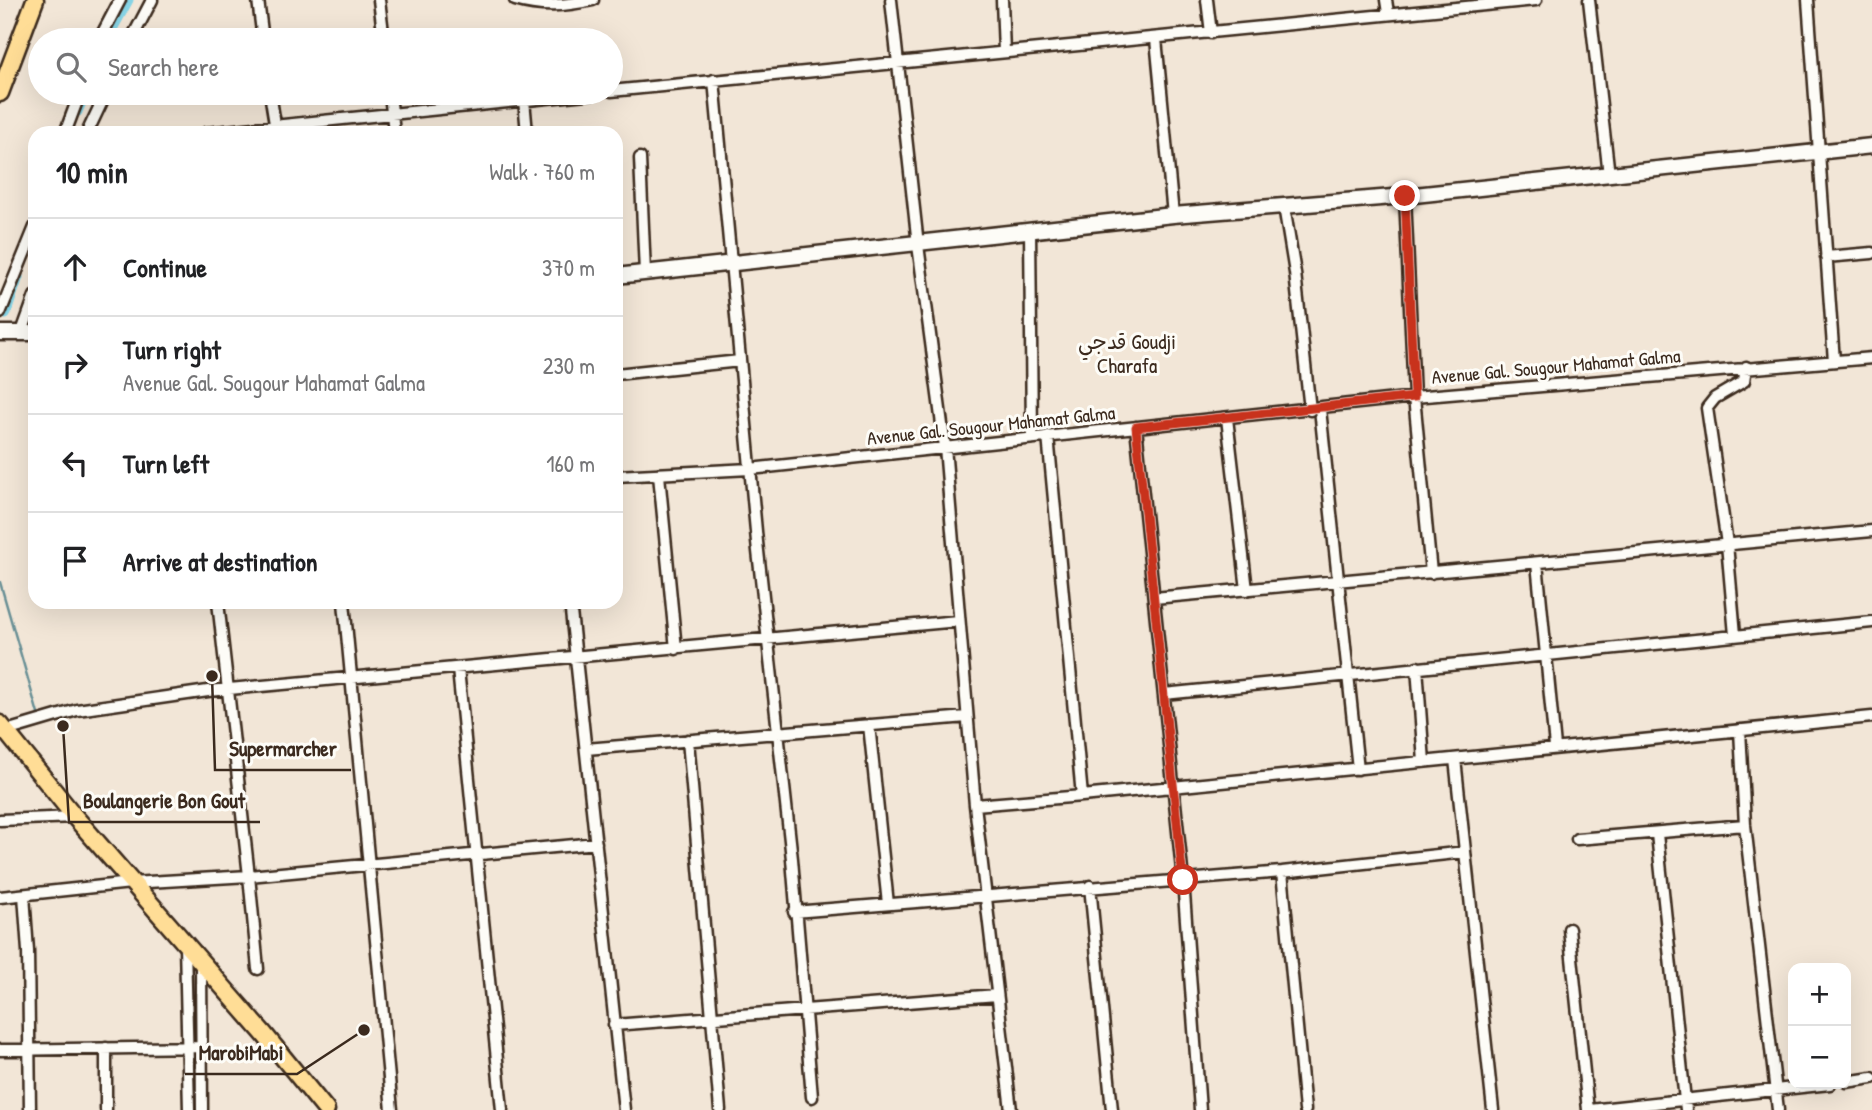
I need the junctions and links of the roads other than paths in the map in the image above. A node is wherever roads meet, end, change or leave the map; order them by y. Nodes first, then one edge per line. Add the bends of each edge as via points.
1 (34, 0) edge
2 (120, 0) edge
3 (152, 0) edge
4 (258, 0) edge
5 (379, 0) edge
6 (514, 0) edge
7 (593, 0) edge
8 (891, 0) edge
9 (1002, 0) edge
10 (1207, 0) edge
11 (1386, 0) edge
12 (1536, 0) edge
13 (1589, 0) edge
14 (1808, 0) edge
15 (1495, 2) edge
16 (1388, 13) junction
17 (105, 28) edge
18 (137, 28) edge
19 (262, 28) edge
20 (382, 28) edge
21 (1211, 33) junction
22 (1156, 39) junction
23 (1004, 52) junction
24 (898, 62) junction
25 (3, 75) edge
26 (714, 80) junction
27 (623, 90) edge
28 (0, 93) edge
29 (76, 105) edge
30 (100, 105) edge
31 (272, 105) edge
32 (392, 105) edge
33 (477, 105) edge
34 (524, 105) edge
35 (393, 114) junction
36 (68, 126) edge
37 (90, 126) edge
38 (275, 126) edge
39 (305, 126) edge
40 (394, 126) edge
41 (526, 126) edge
42 (1872, 146) edge
43 (1817, 149) junction
44 (640, 159) dead end
45 (1609, 175) junction
46 (1405, 196) junction
47 (1284, 206) junction
48 (1173, 215) junction
49 (1030, 230) junction
50 (28, 243) edge
51 (918, 245) junction
52 (1872, 253) edge
53 (1826, 257) junction
54 (731, 262) junction
55 (645, 273) junction
56 (623, 275) edge
57 (0, 313) edge
58 (28, 332) edge
59 (0, 333) edge
60 (1872, 358) edge
61 (740, 361) junction
62 (1834, 361) junction
63 (1746, 368) junction
64 (623, 373) edge
65 (1414, 397) junction
66 (1315, 409) junction
67 (1227, 418) junction
68 (1136, 427) junction
69 (1048, 436) junction
70 (1032, 438) junction
71 (945, 447) junction
72 (750, 469) junction
73 (659, 474) junction
74 (623, 476) edge
75 (1872, 531) edge
76 (1727, 544) junction
77 (1537, 563) junction
78 (1431, 573) junction
79 (1338, 581) junction
80 (1247, 590) junction
81 (1154, 598) junction
82 (219, 609) edge
83 (345, 609) edge
84 (571, 609) edge
85 (958, 621) junction
86 (1872, 622) edge
87 (1735, 635) junction
88 (768, 640) junction
89 (676, 649) junction
90 (1545, 654) junction
91 (577, 659) junction
92 (1417, 667) junction
93 (458, 669) junction
94 (1348, 675) junction
95 (351, 679) junction
96 (228, 690) junction
97 (1164, 694) junction
98 (967, 717) junction
99 (1872, 718) edge
100 (869, 725) junction
101 (2, 730) edge
102 (1740, 730) junction
103 (778, 731) junction
104 (688, 740) junction
105 (1555, 747) junction
106 (586, 749) junction
107 (1455, 759) junction
108 (1424, 762) junction
109 (1358, 769) junction
110 (1172, 787) junction
111 (1082, 796) junction
112 (975, 806) junction
113 (75, 817) junction
114 (0, 820) edge
115 (1745, 825) junction
116 (1657, 834) junction
117 (1577, 839) dead end
118 (596, 843) junction
119 (1465, 852) junction
120 (476, 854) junction
121 (369, 864) junction
122 (1282, 872) junction
123 (249, 876) junction
124 (1183, 880) junction
125 (131, 883) junction
126 (1090, 887) junction
127 (24, 895) junction
128 (987, 895) junction
129 (0, 897) edge
130 (888, 904) junction
131 (794, 912) junction
132 (1569, 929) dead end
133 (185, 945) junction
134 (201, 963) junction
135 (258, 970) dead end
136 (997, 995) junction
137 (803, 1009) junction
138 (711, 1018) junction
139 (614, 1025) junction
140 (188, 1047) junction
141 (202, 1047) junction
142 (106, 1048) junction
143 (29, 1049) junction
144 (0, 1050) edge
145 (1872, 1078) edge
146 (1851, 1081) edge
147 (1791, 1089) edge
148 (1775, 1091) junction
149 (812, 1097) dead end
150 (1686, 1106) edge
151 (30, 1110) edge
152 (107, 1110) edge
153 (189, 1110) edge
154 (202, 1110) edge
155 (326, 1110) edge
156 (392, 1110) edge
157 (502, 1110) edge
158 (624, 1110) edge
159 (720, 1110) edge
160 (1011, 1110) edge
161 (1112, 1110) edge
162 (1200, 1110) edge
163 (1305, 1110) edge
164 (1493, 1110) edge
165 (1589, 1110) edge
166 (1778, 1110) edge

1 - 25 highway
2 - 17 street
3 - 18 street
4 - 19 street
5 - 20 street
6 - 7 street via 534,6
8 - 24 street
9 - 23 street
10 - 21 street
11 - 16 street
12 - 15 street
13 - 45 street
14 - 43 street
15 - 16 street
16 - 21 street
21 - 22 street
22 - 23 street
22 - 48 street
23 - 24 street
24 - 26 street
24 - 51 street
25 - 28 highway
26 - 27 street
26 - 54 street
29 - 36 street
30 - 37 street
31 - 38 street
32 - 35 street
33 - 35 street
34 - 41 street
35 - 39 street
35 - 40 street
42 - 43 main road
43 - 45 main road
43 - 53 street
44 - 55 street
45 - 46 main road
46 - 47 main road
46 - 65 street
47 - 48 main road
47 - 66 street
48 - 49 main road
49 - 51 main road
49 - 70 street
50 - 57 street
51 - 54 main road
51 - 71 street
52 - 53 street
53 - 62 street
54 - 55 main road
54 - 61 street
55 - 56 main road
58 - 59 main road
60 - 62 street, Avenue Gal. Sougour Mahamat Galma
61 - 64 street
61 - 72 street
62 - 63 street, Avenue Gal. Sougour Mahamat Galma
63 - 65 street, Avenue Gal. Sougour Mahamat Galma
63 - 76 street via 1744,381 1714,398 1707,408
65 - 66 street, Avenue Gal. Sougour Mahamat Galma
65 - 78 street
66 - 67 street, Avenue Gal. Sougour Mahamat Galma
66 - 79 street
67 - 68 street, Avenue Gal. Sougour Mahamat Galma
67 - 80 street
68 - 69 street, Avenue Gal. Sougour Mahamat Galma
68 - 81 street
69 - 70 street, Avenue Gal. Sougour Mahamat Galma
69 - 111 street
70 - 71 street, Avenue Gal. Sougour Mahamat Galma
71 - 72 street, Avenue Gal. Sougour Mahamat Galma
71 - 85 street
72 - 73 street, Avenue Gal. Sougour Mahamat Galma
72 - 88 street
73 - 74 street, Avenue Gal. Sougour Mahamat Galma
73 - 89 street
75 - 76 street
76 - 77 street
76 - 87 street
77 - 78 street
77 - 90 street
78 - 79 street
79 - 80 street
79 - 94 street
80 - 81 street
81 - 97 street
82 - 96 street
83 - 95 street
84 - 91 street
85 - 88 street
85 - 98 street
86 - 87 street
87 - 90 street
88 - 89 street
88 - 103 street
89 - 91 street
90 - 92 street
90 - 105 street
91 - 93 street
91 - 106 street
92 - 94 street
92 - 108 street
93 - 95 street
93 - 120 street
94 - 97 street
94 - 109 street
95 - 96 street
95 - 121 street
96 - 101 street via 77,710
96 - 123 street
97 - 110 street
98 - 100 street
98 - 112 street
99 - 102 street
100 - 103 street
100 - 130 street
101 - 113 highway
102 - 105 street
102 - 115 street
103 - 104 street
103 - 131 street
104 - 106 street
104 - 138 street
105 - 107 street
106 - 118 street
107 - 108 street
107 - 119 street
108 - 109 street
109 - 110 street
110 - 111 street
110 - 124 street
111 - 112 street
112 - 128 street
113 - 114 street
113 - 125 highway
115 - 116 street
115 - 148 street
116 - 117 street
116 - 150 street
118 - 120 street
118 - 139 street
119 - 122 street
119 - 164 street
120 - 121 street
120 - 157 street
121 - 123 street
121 - 156 street
122 - 124 street
122 - 163 street
123 - 125 street
123 - 135 street
124 - 126 street
124 - 162 street
125 - 127 street
125 - 133 highway
126 - 128 street
126 - 161 street
127 - 129 street
127 - 143 street
128 - 130 street
128 - 136 street
130 - 131 street
131 - 137 street
132 - 165 street
133 - 134 highway
133 - 140 street
134 - 141 street
134 - 155 highway
136 - 137 street
136 - 160 street
137 - 138 street
137 - 149 street
138 - 139 street
138 - 159 street
139 - 158 street
140 - 141 street
140 - 142 street
140 - 153 street
141 - 154 street
142 - 143 street
142 - 152 street
143 - 144 street
143 - 151 street
145 - 146 street
147 - 148 street
148 - 150 street
148 - 166 street
150 - 165 street

